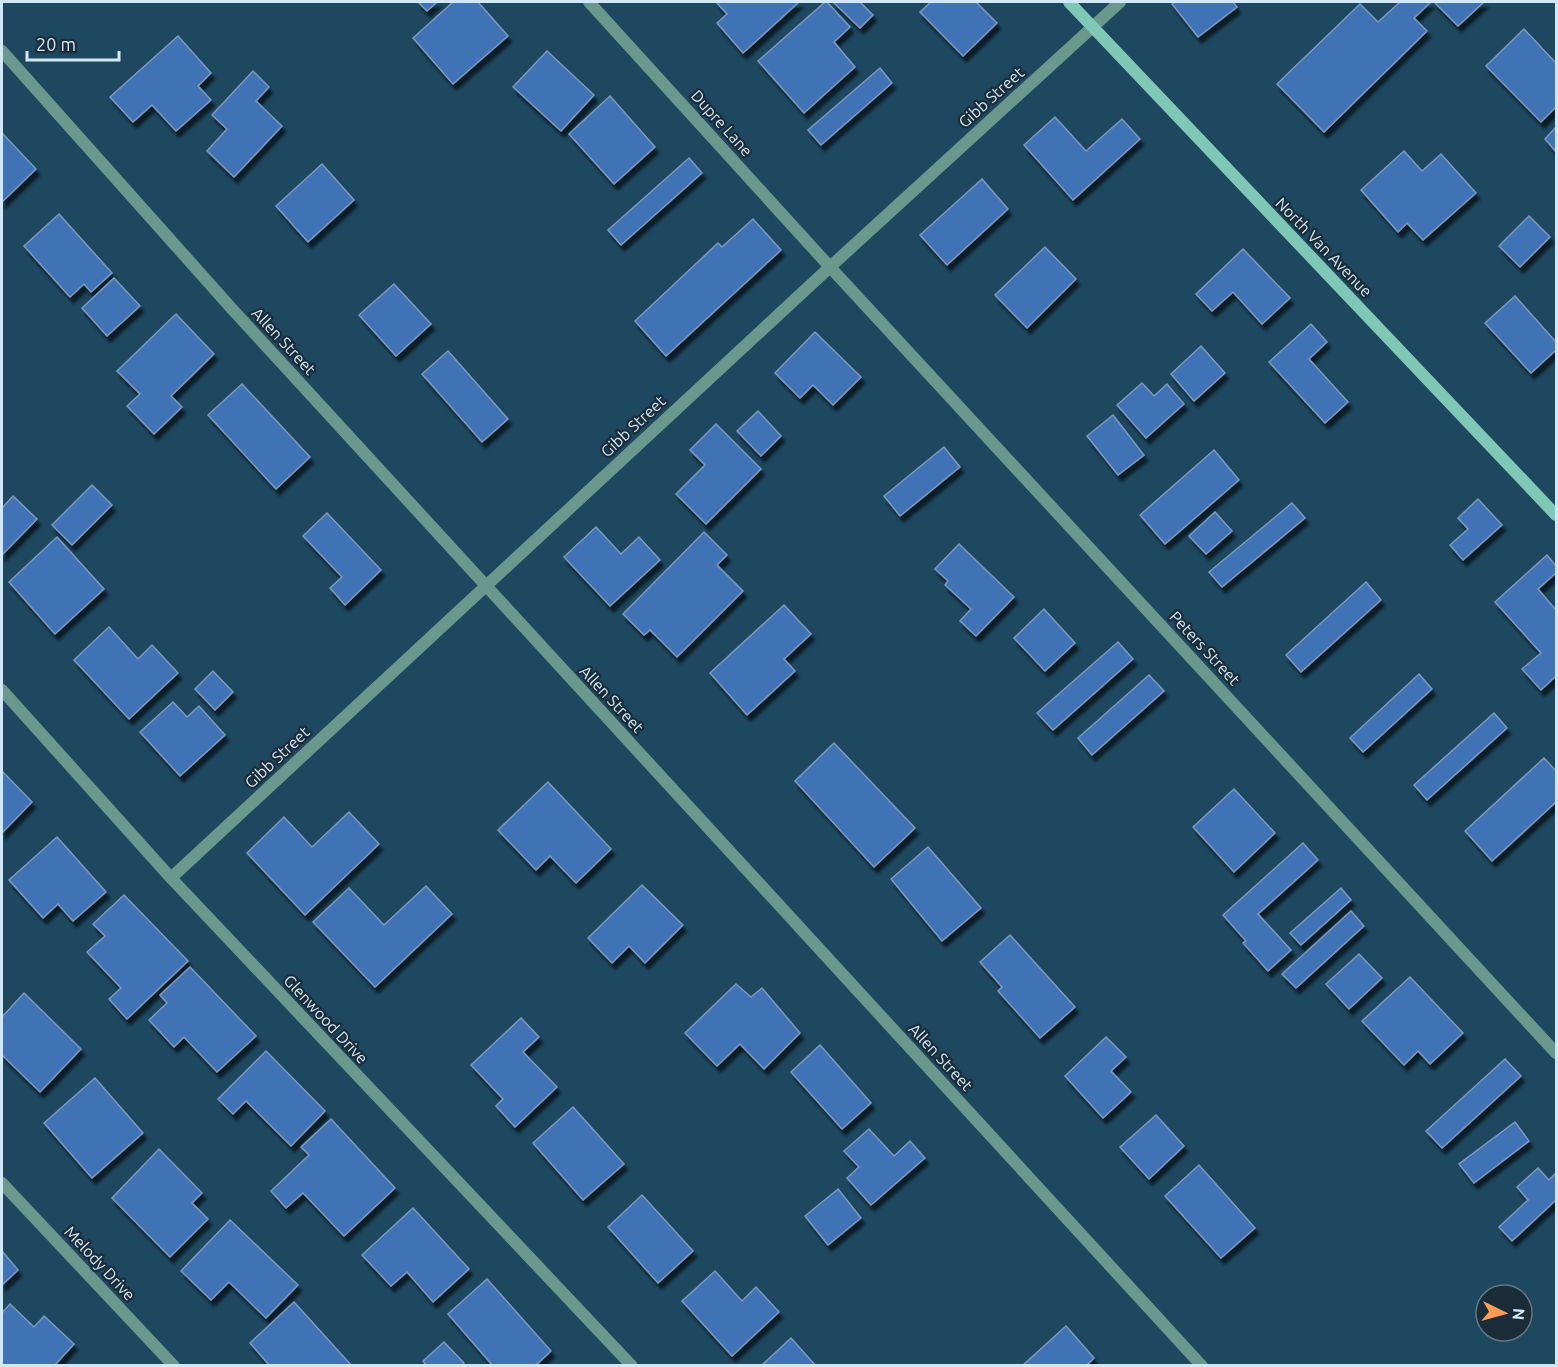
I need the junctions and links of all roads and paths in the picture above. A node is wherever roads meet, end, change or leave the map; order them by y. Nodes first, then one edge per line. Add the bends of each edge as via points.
1 (589, 2) edge
2 (1069, 2) edge
3 (1120, 2) edge
4 (1092, 27) junction
5 (2, 51) edge
6 (830, 267) junction
7 (1557, 515) edge
8 (486, 585) junction
9 (2, 690) edge
10 (171, 878) junction
11 (1557, 1053) edge
12 (2, 1183) edge
13 (174, 1365) edge
14 (632, 1365) edge
15 (1202, 1365) edge

1 - 6 street, Dupre Lane
2 - 4 main road, North Van Avenue
3 - 4 street, Gibb Street
4 - 6 street, Gibb Street
4 - 7 main road, North Van Avenue
5 - 8 street, Allen Street
6 - 8 street, Gibb Street
6 - 11 street, Peters Street
8 - 10 street, Gibb Street
8 - 15 street, Allen Street
9 - 10 street, Glenwood Drive
10 - 14 street, Glenwood Drive
12 - 13 street, Melody Drive

